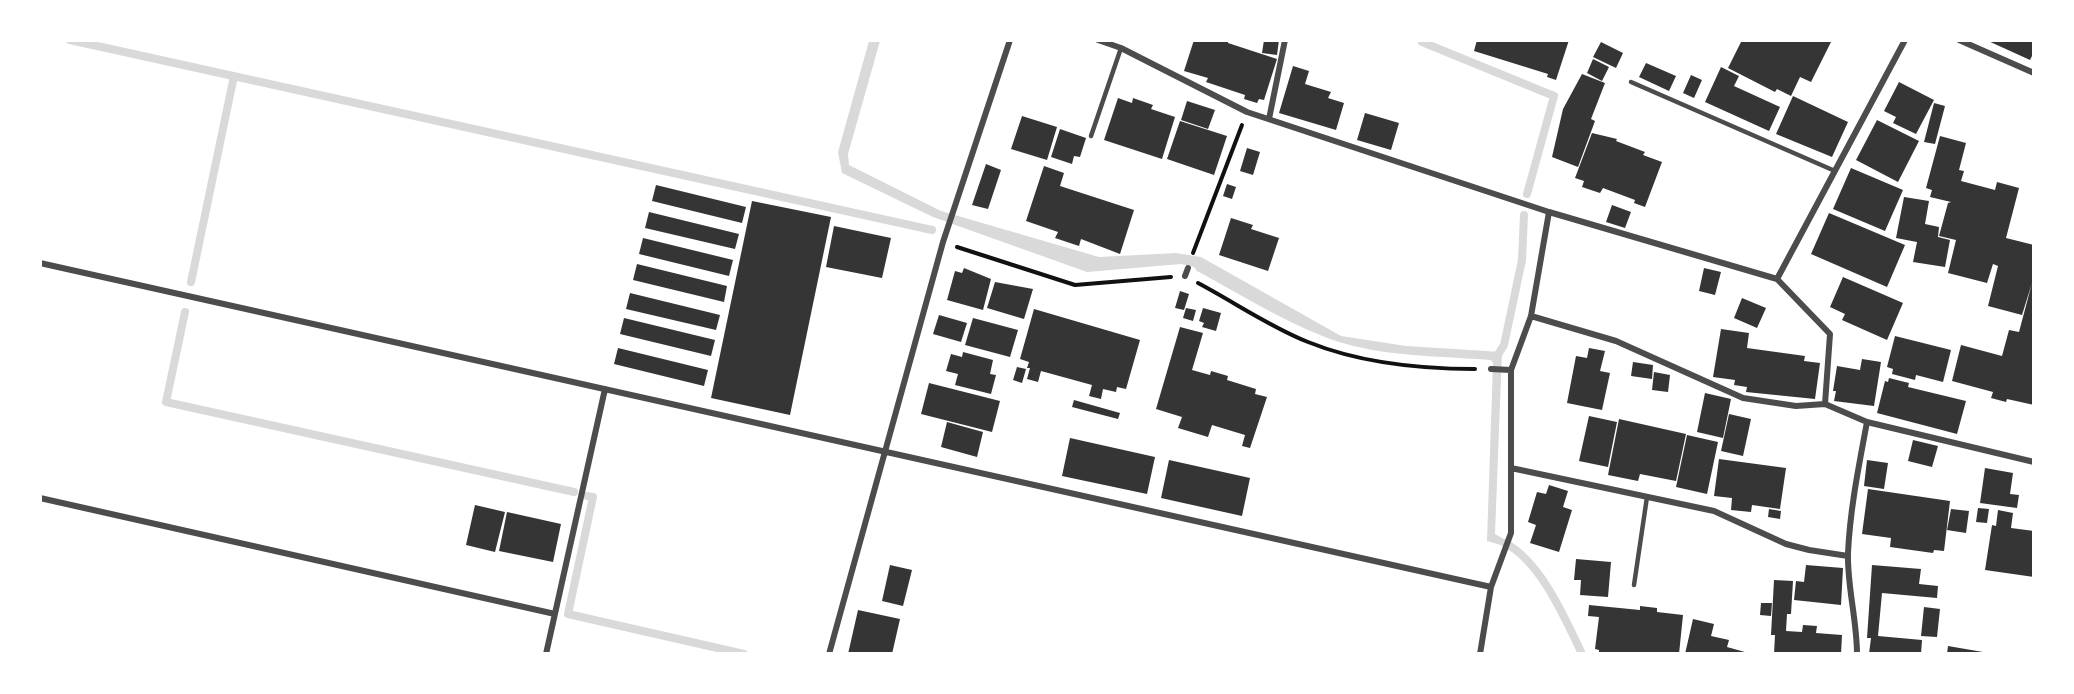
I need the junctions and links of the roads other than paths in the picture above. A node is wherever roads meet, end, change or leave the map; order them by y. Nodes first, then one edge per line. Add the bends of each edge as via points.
1 (1010, 40) edge
2 (1098, 40) edge
3 (1285, 40) edge
4 (1905, 40) edge
5 (1959, 40) edge
6 (1121, 48) junction
7 (2034, 73) edge
8 (1631, 82) dead end
9 (1269, 119) junction
10 (1091, 136) dead end
11 (1835, 171) junction
12 (1550, 212) junction
13 (40, 263) edge
14 (1188, 268) dead end
15 (1185, 276) road end
16 (1777, 279) junction
17 (1531, 316) junction
18 (1491, 369) road end
19 (1508, 369) junction
20 (605, 389) junction
21 (1825, 404) junction
22 (1867, 422) junction
23 (884, 451) junction
24 (2034, 462) edge
25 (1511, 468) junction
26 (1647, 497) junction
27 (40, 498) edge
28 (1848, 556) junction
29 (1634, 585) dead end
30 (1491, 587) junction
31 (555, 614) junction
32 (546, 654) edge
33 (829, 654) edge
34 (1480, 654) edge
35 (1857, 654) edge

1 - 23 street via 943,242
2 - 6 street
3 - 9 street
4 - 11 street
5 - 7 street
6 - 9 street via 1247,112
6 - 10 lane
8 - 11 lane
9 - 12 street
11 - 16 street
12 - 16 street
12 - 17 street
13 - 20 street
14 - 15 street
16 - 21 street via 1830,334
17 - 19 street
17 - 21 street via 1616,341 1743,398 1796,406
18 - 19 street
19 - 25 street
20 - 23 street
20 - 31 street
21 - 22 street
22 - 24 street
22 - 28 street via 1851,511
23 - 30 street
23 - 33 street
25 - 26 street
25 - 30 street via 1509,539
26 - 28 street via 1714,511 1786,544
26 - 29 lane
27 - 31 street
28 - 35 street
30 - 34 street
31 - 32 street

